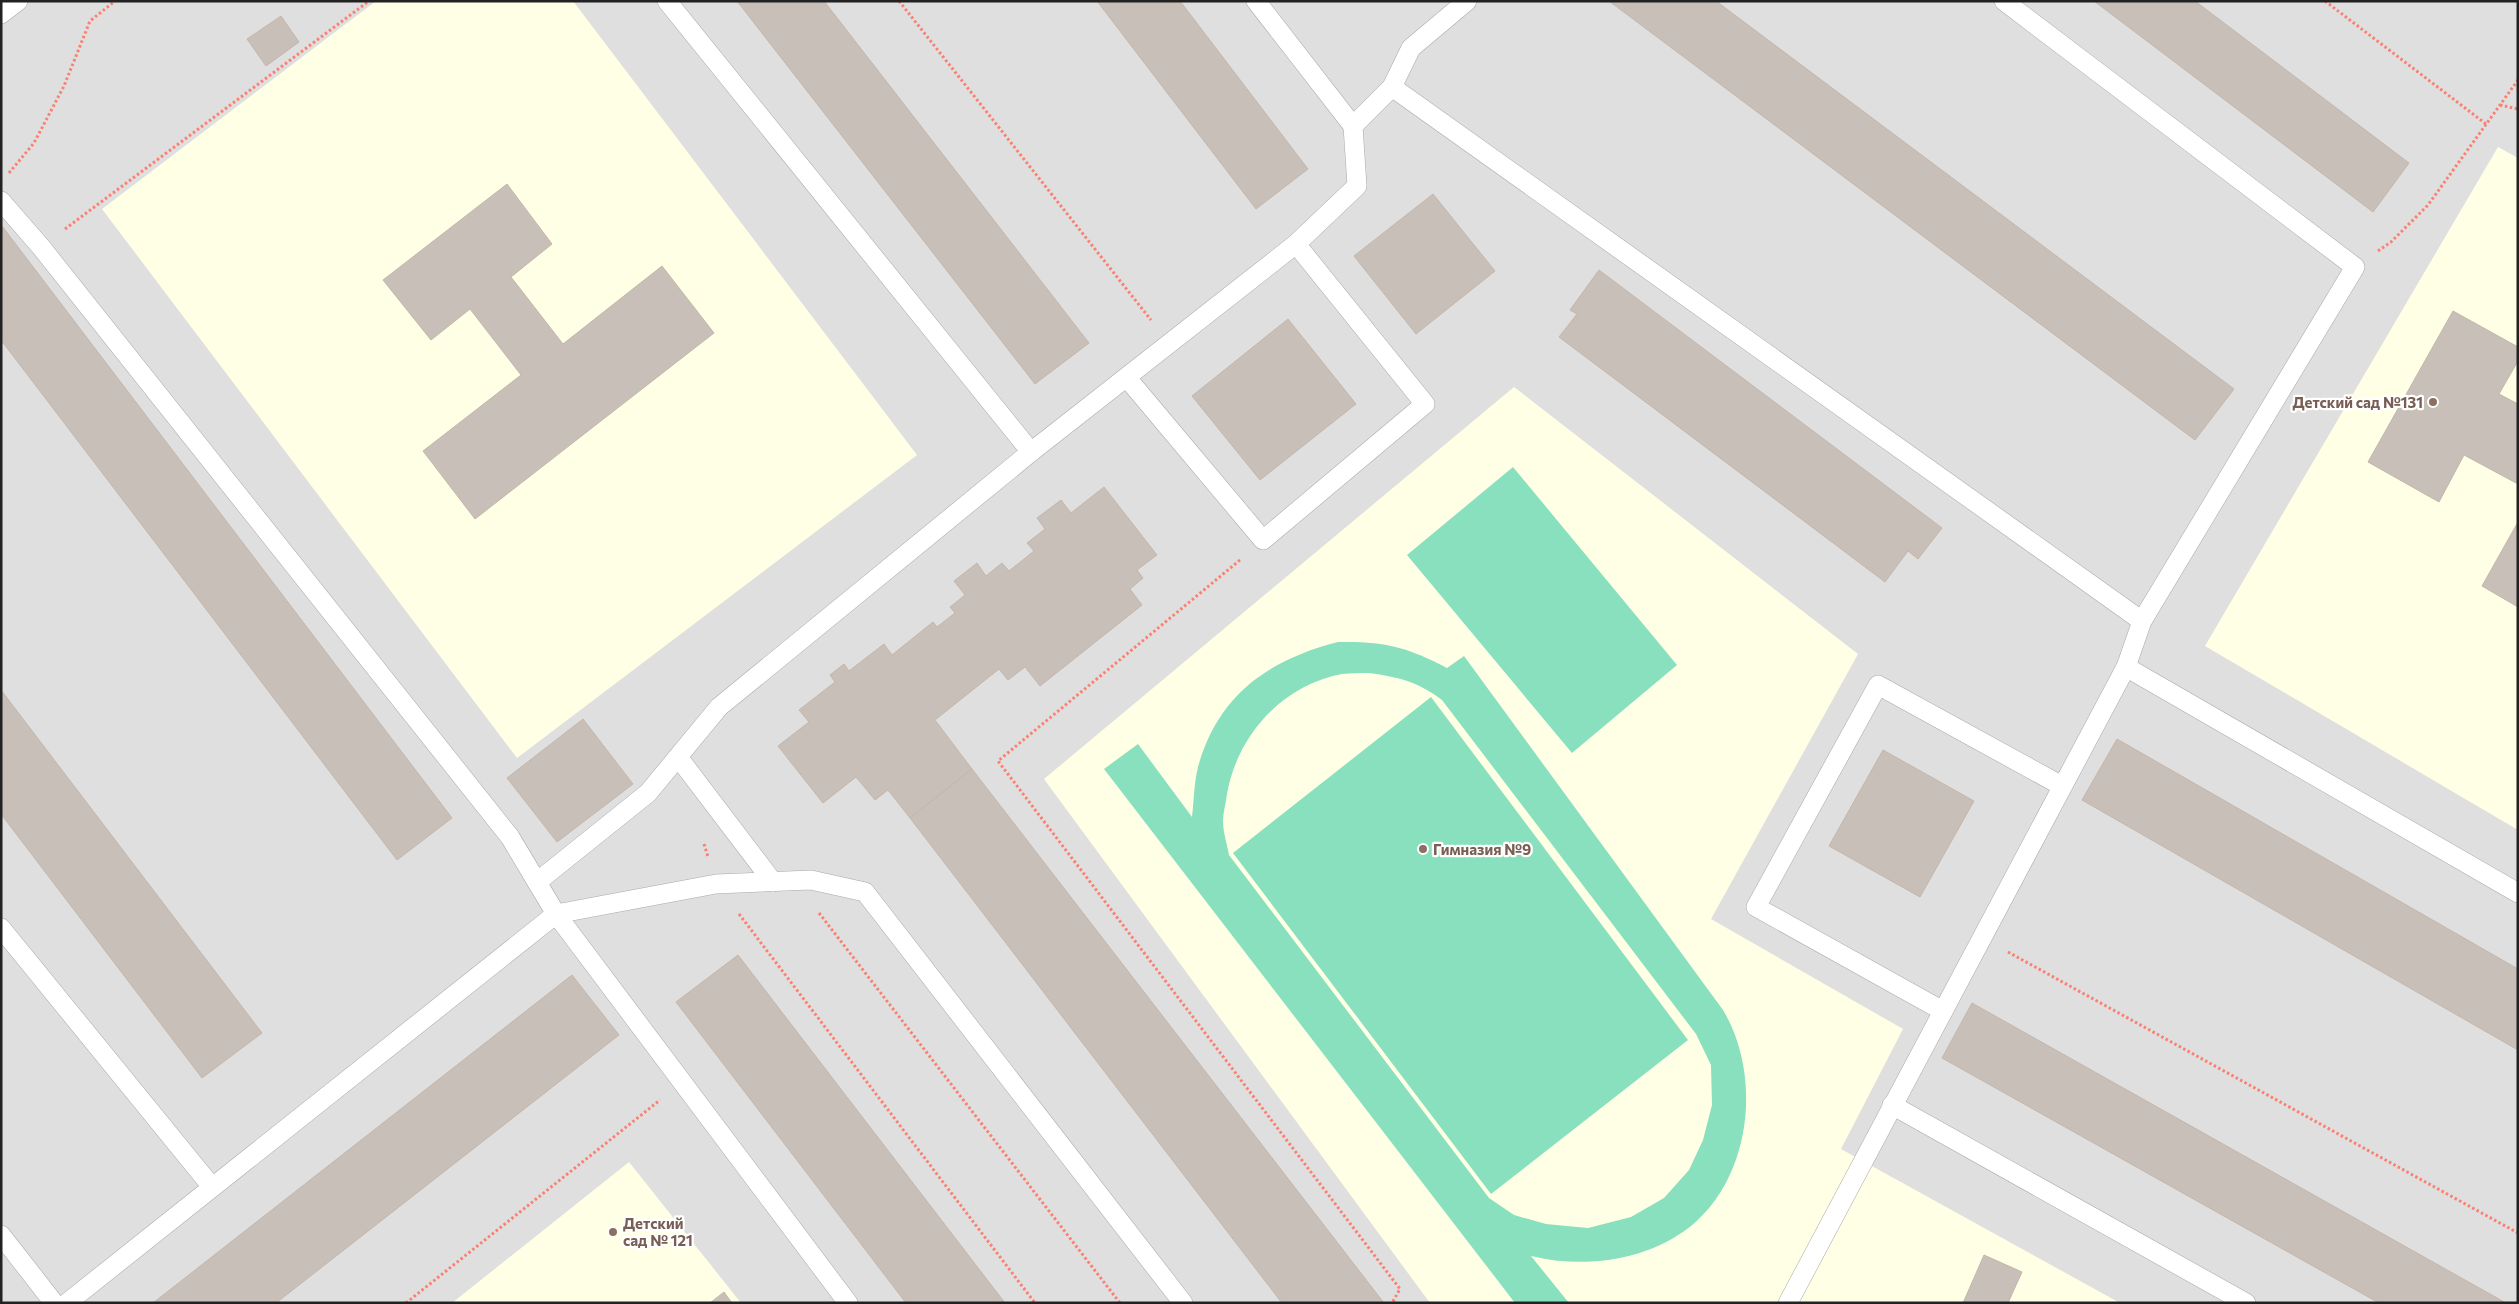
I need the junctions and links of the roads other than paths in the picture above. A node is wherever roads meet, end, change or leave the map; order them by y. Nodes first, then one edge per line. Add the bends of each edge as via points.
1 (18, 1) edge
2 (668, 1) edge
3 (1256, 1) edge
4 (1467, 1) edge
5 (2004, 1) edge
6 (1, 14) edge
7 (1392, 87) junction
8 (1354, 126) junction
9 (1, 201) edge
10 (1296, 244) junction
11 (1127, 378) junction
12 (1031, 452) junction
13 (2142, 621) junction
14 (2126, 667) junction
15 (678, 757) junction
16 (2062, 786) junction
17 (537, 882) junction
18 (773, 882) junction
19 (2518, 893) edge
20 (556, 914) junction
21 (1, 928) edge
22 (1942, 1011) junction
23 (1892, 1106) junction
24 (212, 1187) junction
25 (1, 1235) edge
26 (54, 1303) edge
27 (67, 1303) edge
28 (848, 1303) edge
29 (1182, 1303) edge
30 (1788, 1303) edge
31 (2246, 1303) edge

1 - 6 lane
2 - 12 lane
3 - 8 lane
4 - 7 lane via 1411,48
5 - 13 lane via 2355,268
7 - 8 lane
7 - 13 lane
8 - 10 lane via 1358,186
9 - 17 lane via 510,837
10 - 11 lane
10 - 11 lane via 1425,404 1263,540
11 - 12 lane
12 - 15 lane via 719,707
13 - 14 lane
14 - 16 lane
14 - 19 lane
15 - 17 lane via 648,792
15 - 18 lane
16 - 22 lane
16 - 22 lane via 1878,685 1756,907
17 - 20 lane
18 - 20 lane via 716,884
18 - 29 lane via 811,880 865,892
20 - 24 lane
20 - 28 lane
21 - 24 lane
22 - 23 lane
23 - 30 lane
23 - 31 lane
24 - 27 lane
25 - 26 lane

